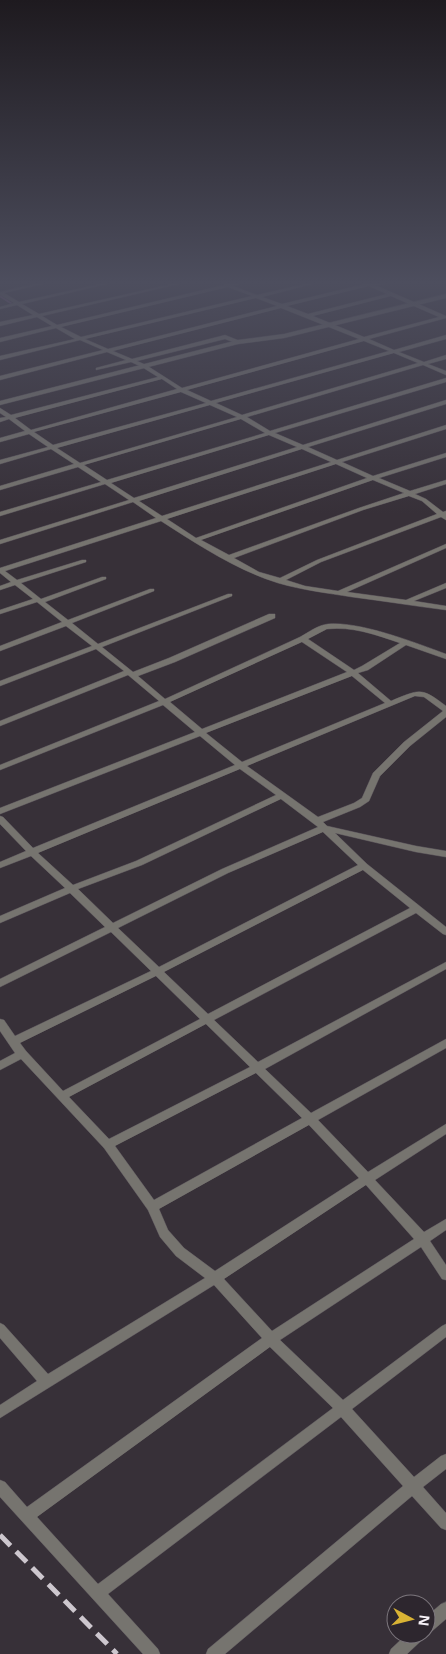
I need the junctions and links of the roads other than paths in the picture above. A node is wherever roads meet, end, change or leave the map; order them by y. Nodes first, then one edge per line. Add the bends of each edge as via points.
1 (67, 360) edge
2 (133, 360) edge
3 (167, 360) edge
4 (288, 360) edge
5 (357, 360) edge
6 (415, 360) edge
7 (436, 360) edge
8 (130, 361) junction
9 (423, 364) junction
10 (144, 366) junction
11 (98, 370) dead end
12 (446, 373) edge
13 (0, 378) edge
14 (161, 378) junction
15 (446, 380) edge
16 (182, 390) junction
17 (446, 402) edge
18 (0, 403) edge
19 (210, 403) junction
20 (0, 410) edge
21 (11, 417) junction
22 (242, 417) junction
23 (0, 420) edge
24 (446, 427) edge
25 (30, 432) junction
26 (270, 433) junction
27 (0, 440) edge
28 (52, 447) junction
29 (303, 447) junction
30 (446, 455) edge
31 (0, 462) edge
32 (334, 462) junction
33 (78, 464) junction
34 (372, 478) junction
35 (106, 482) junction
36 (446, 482) edge
37 (0, 488) edge
38 (410, 494) junction
39 (134, 499) junction
40 (0, 514) edge
41 (444, 516) edge
42 (160, 517) junction
43 (195, 540) junction
44 (0, 542) edge
45 (446, 546) edge
46 (228, 558) junction
47 (84, 561) dead end
48 (0, 570) edge
49 (104, 578) dead end
50 (279, 581) junction
51 (17, 584) junction
52 (446, 585) edge
53 (0, 588) edge
54 (152, 590) dead end
55 (338, 594) junction
56 (230, 595) dead end
57 (38, 601) junction
58 (405, 603) junction
59 (446, 608) edge
60 (0, 612) edge
61 (272, 616) dead end
62 (68, 624) junction
63 (303, 639) junction
64 (404, 643) junction
65 (97, 647) junction
66 (0, 649) edge
67 (446, 657) edge
68 (352, 672) junction
69 (131, 674) junction
70 (0, 684) edge
71 (164, 702) junction
72 (390, 704) junction
73 (446, 712) edge
74 (0, 724) edge
75 (201, 732) junction
76 (241, 766) junction
77 (0, 768) edge
78 (281, 796) junction
79 (0, 811) edge
80 (0, 819) edge
81 (317, 821) junction
82 (324, 828) junction
83 (32, 852) junction
84 (446, 854) edge
85 (0, 865) edge
86 (364, 866) junction
87 (70, 889) junction
88 (416, 908) junction
89 (0, 920) edge
90 (112, 928) junction
91 (446, 932) edge
92 (446, 965) edge
93 (157, 972) junction
94 (0, 983) edge
95 (208, 1020) junction
96 (0, 1023) edge
97 (12, 1042) junction
98 (446, 1043) edge
99 (22, 1054) junction
100 (0, 1066) edge
101 (259, 1067) junction
102 (62, 1096) junction
103 (311, 1119) junction
104 (446, 1128) edge
105 (108, 1145) junction
106 (366, 1178) junction
107 (152, 1207) junction
108 (446, 1224) edge
109 (423, 1240) junction
110 (446, 1275) edge
111 (215, 1278) junction
112 (0, 1329) edge
113 (446, 1330) edge
114 (271, 1339) junction
115 (46, 1381) junction
116 (342, 1408) junction
117 (0, 1412) edge
118 (446, 1461) edge
119 (0, 1487) edge
120 (412, 1487) junction
121 (26, 1516) junction
122 (446, 1523) edge
123 (98, 1593) junction
124 (446, 1609) edge
125 (436, 1618) edge
126 (407, 1644) edge
127 (153, 1654) edge
128 (213, 1654) edge
129 (396, 1654) edge

1 - 13 street
2 - 8 street
3 - 10 street
4 - 16 street
5 - 19 street
6 - 9 street
7 - 9 street
8 - 10 street
8 - 11 street
9 - 12 street
9 - 22 street
10 - 14 street
10 - 18 street
14 - 16 street
14 - 21 street
15 - 26 street
16 - 19 street
16 - 25 street
17 - 29 street
19 - 22 street
19 - 28 street
20 - 21 street
21 - 23 street
21 - 25 street
22 - 26 street
22 - 33 street
24 - 32 street
25 - 27 street
25 - 28 street
26 - 29 street
26 - 35 street
28 - 31 street
28 - 33 street
29 - 32 street
29 - 39 street
30 - 34 street
32 - 34 street
32 - 42 street
33 - 35 street
33 - 37 street
34 - 38 street
34 - 43 street
35 - 39 street
35 - 40 street
36 - 38 street
38 - 41 street via 424,500
38 - 46 street
39 - 42 street
39 - 44 street
41 - 50 street via 319,561
42 - 43 street
42 - 48 street
43 - 46 street
45 - 55 street
46 - 50 street
47 - 51 street
48 - 51 street
49 - 57 street
50 - 55 street
51 - 53 street
51 - 57 street
52 - 58 street
54 - 62 street
55 - 58 street
56 - 65 street
57 - 60 street
57 - 62 street
58 - 59 street
61 - 69 street via 172,660
62 - 65 street
62 - 66 street
63 - 64 street via 330,626
63 - 68 street
63 - 71 street
64 - 67 street
64 - 68 street
65 - 69 street
65 - 70 street
68 - 72 street
68 - 75 street
69 - 71 street
69 - 74 street
71 - 75 street
71 - 77 street
72 - 73 street via 420,694 426,695
72 - 76 street
73 - 81 street via 376,775 366,799
75 - 76 street
75 - 79 street
76 - 78 street
76 - 83 street
78 - 81 street
78 - 87 street via 139,863
80 - 83 street
81 - 82 street
82 - 84 street
82 - 86 street
82 - 90 street via 225,871
83 - 85 street
83 - 87 street
86 - 88 street
86 - 93 street
87 - 89 street
87 - 90 street
88 - 91 street
88 - 95 street
90 - 93 street
90 - 94 street
92 - 101 street
93 - 95 street
93 - 97 street
95 - 101 street
95 - 102 street
96 - 97 street
97 - 99 street
98 - 103 street
99 - 100 street
99 - 102 street
101 - 103 street
101 - 105 street
102 - 105 street
103 - 106 street
103 - 107 street
104 - 106 street
105 - 107 street
106 - 109 street
106 - 111 street
107 - 111 street via 164,1233 180,1252
108 - 109 street
109 - 110 street
109 - 114 street
111 - 114 street
111 - 115 street
112 - 115 street
113 - 116 street
114 - 116 street
114 - 121 street
115 - 117 street
116 - 120 street
116 - 123 street
118 - 120 street
119 - 121 street
120 - 122 street
120 - 128 street
121 - 123 street
123 - 127 street
124 - 125 street
126 - 129 street

